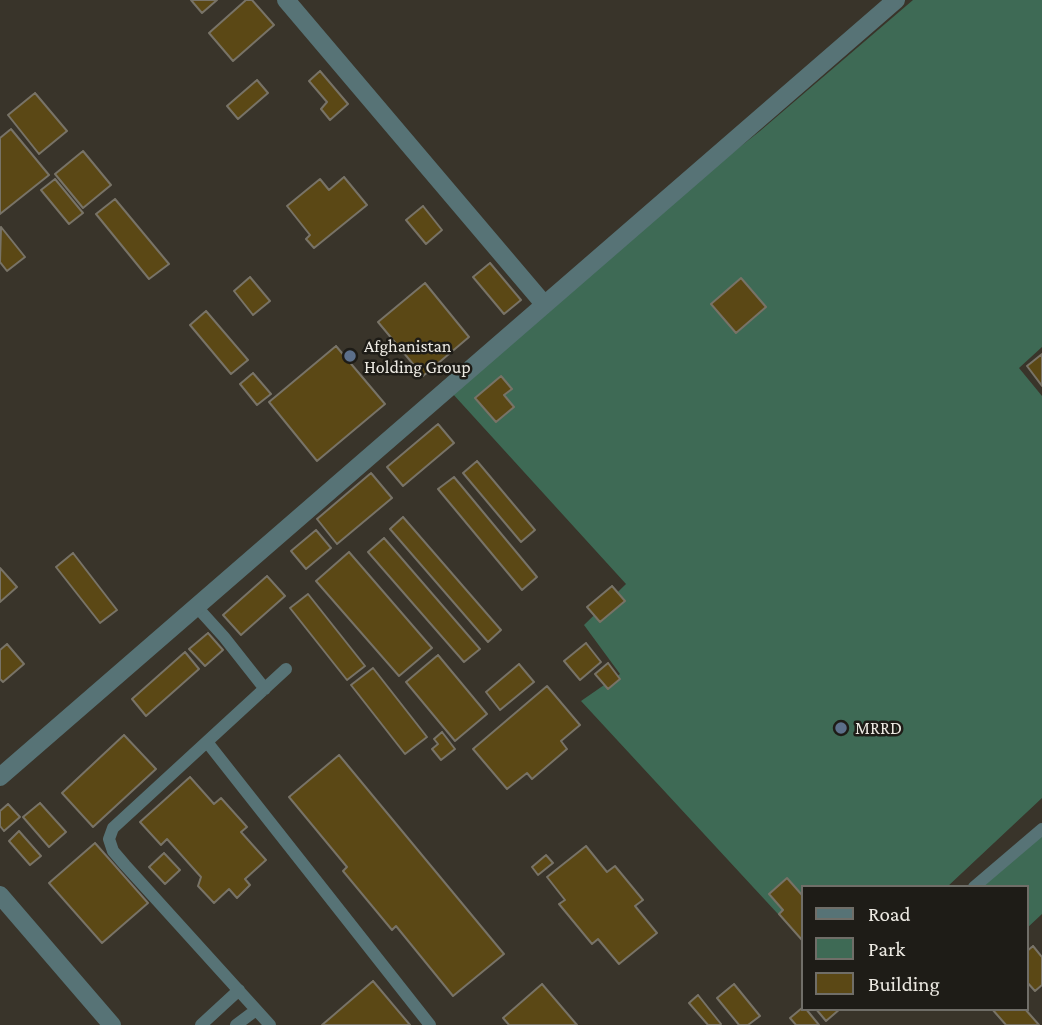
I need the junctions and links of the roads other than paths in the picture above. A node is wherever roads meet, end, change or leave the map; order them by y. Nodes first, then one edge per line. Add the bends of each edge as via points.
1 (286, 0) edge
2 (896, 0) edge
3 (544, 304) junction
4 (196, 606) junction
5 (286, 669) dead end
6 (265, 689) junction
7 (206, 742) junction
8 (0, 777) edge
9 (1042, 829) edge
10 (977, 885) edge
11 (0, 895) edge
12 (239, 990) junction
13 (256, 1010) junction
14 (112, 1025) edge
15 (201, 1025) edge
16 (236, 1025) edge
17 (270, 1025) edge
18 (430, 1025) edge

1 - 3 street
2 - 3 street
3 - 4 street
4 - 6 lane
4 - 8 street
5 - 6 lane
6 - 7 lane
7 - 12 lane via 113,828 109,839 113,851
7 - 18 lane
9 - 10 lane
11 - 14 street
12 - 13 lane
12 - 15 lane
13 - 16 lane
13 - 17 lane

